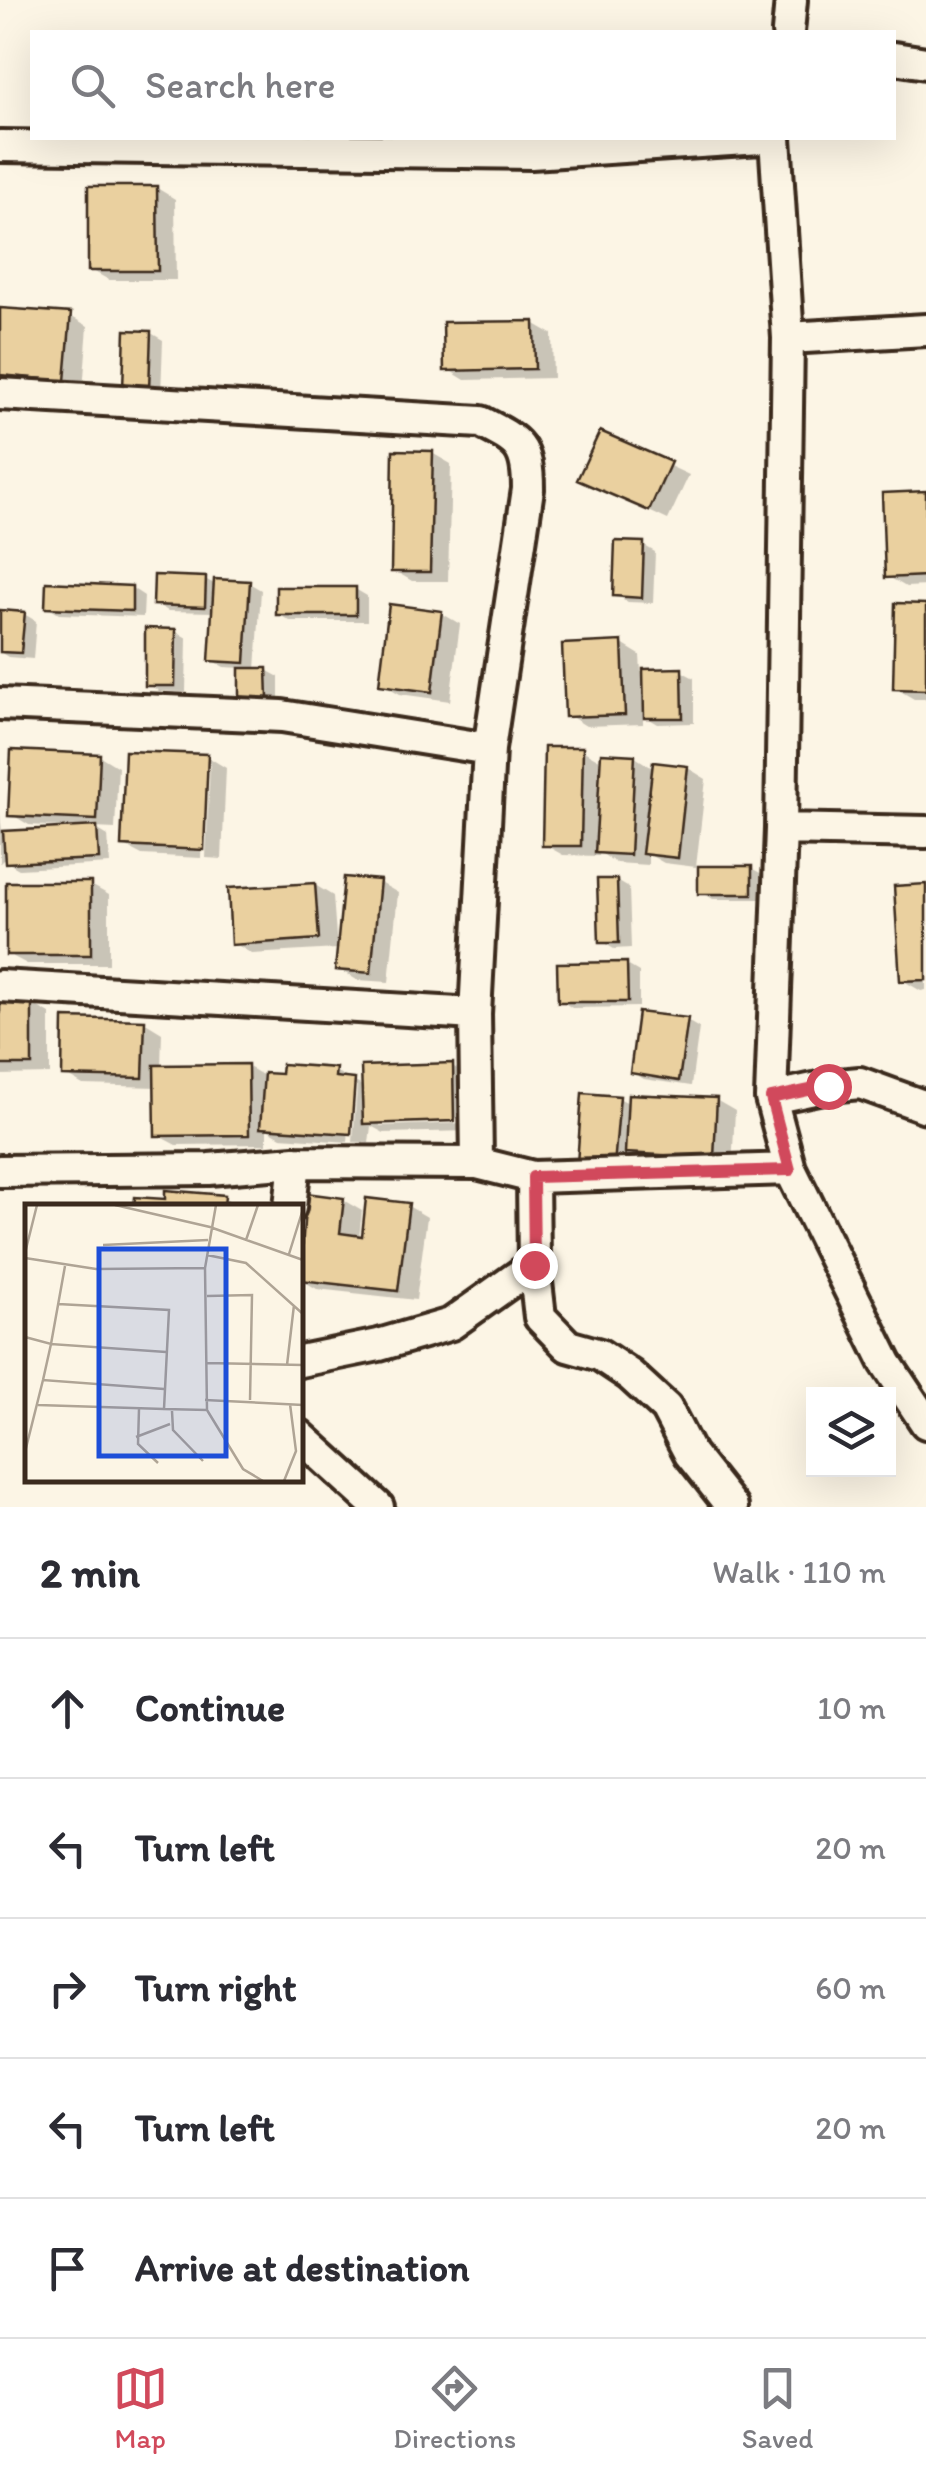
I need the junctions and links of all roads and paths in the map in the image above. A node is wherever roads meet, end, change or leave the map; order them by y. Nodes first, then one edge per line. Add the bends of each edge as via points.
1 (791, 0) edge
2 (788, 30) edge
3 (896, 58) edge
4 (926, 62) edge
5 (730, 140) edge
6 (775, 140) edge
7 (0, 146) edge
8 (926, 330) edge
9 (788, 338) junction
10 (0, 394) edge
11 (0, 704) edge
12 (489, 749) junction
13 (780, 829) junction
14 (926, 832) edge
15 (0, 986) edge
16 (475, 1014) junction
17 (771, 1098) junction
18 (926, 1108) edge
19 (295, 1162) junction
20 (476, 1163) junction
21 (790, 1170) junction
22 (0, 1171) edge
23 (533, 1177) junction
24 (290, 1204) edge
25 (534, 1265) junction
26 (302, 1361) edge
27 (926, 1424) edge
28 (302, 1438) edge
29 (378, 1507) edge
30 (732, 1507) edge

1 - 2 street
3 - 4 street
5 - 7 street via 531,153
6 - 9 street
8 - 9 street
9 - 13 street
10 - 12 street via 481,422 516,440 528,460 528,489
11 - 12 street via 282,716
12 - 16 street
13 - 14 street
13 - 17 street
15 - 16 street
16 - 20 street
17 - 18 street via 860,1083
17 - 21 street
19 - 20 street
19 - 22 street
19 - 24 street
20 - 23 street
21 - 23 street
21 - 27 street via 886,1363
23 - 25 street
25 - 26 street via 451,1324
25 - 30 street via 540,1317 568,1346 600,1355 666,1408 690,1454
28 - 29 street

